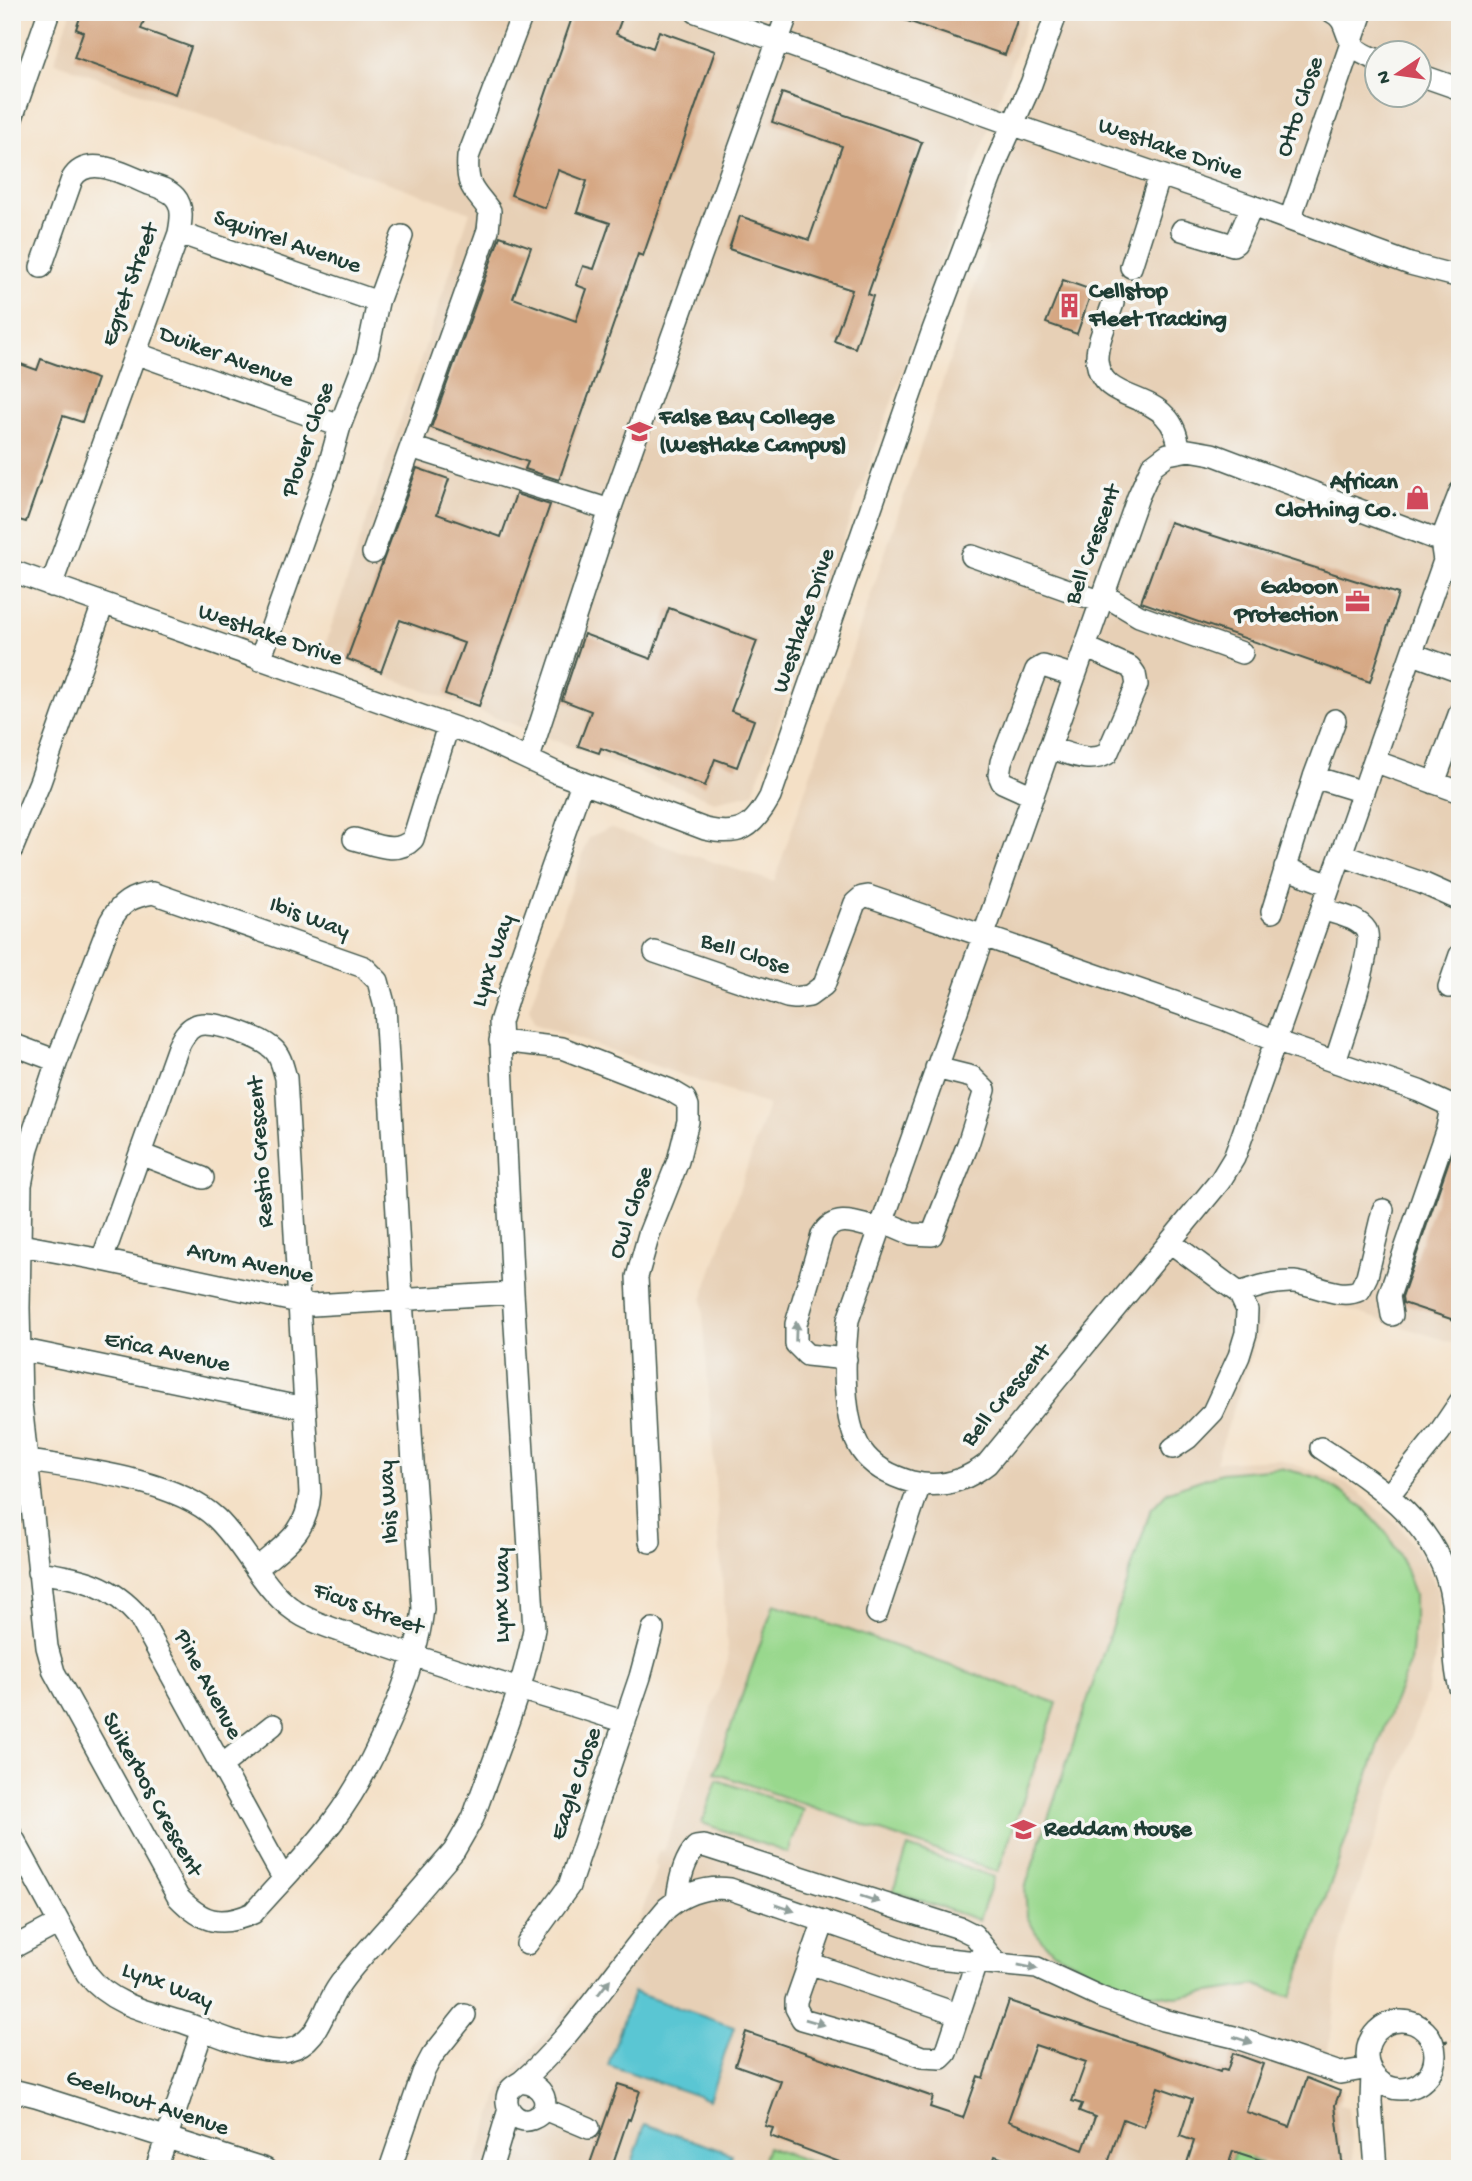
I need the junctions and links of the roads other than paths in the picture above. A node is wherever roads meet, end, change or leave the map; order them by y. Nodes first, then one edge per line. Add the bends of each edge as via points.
1 (49, 12) edge
2 (523, 12) edge
3 (695, 12) edge
4 (788, 12) edge
5 (1057, 12) edge
6 (1332, 12) edge
7 (1362, 12) edge
8 (779, 41) junction
9 (1351, 43) junction
10 (1364, 53) edge
11 (1434, 80) edge
12 (17, 83) edge
13 (1460, 89) edge
14 (12, 118) edge
15 (1014, 125) junction
16 (1160, 174) junction
17 (1252, 206) junction
18 (1290, 219) junction
19 (1182, 230) dead end
20 (180, 233) junction
21 (402, 236) dead end
22 (41, 267) dead end
23 (1131, 267) dead end
24 (1457, 279) edge
25 (378, 302) junction
26 (1113, 303) dead end
27 (135, 353) junction
28 (340, 426) junction
29 (411, 447) junction
30 (1180, 450) junction
31 (1460, 492) edge
32 (610, 510) junction
33 (1451, 549) edge
34 (373, 553) dead end
35 (972, 556) dead end
36 (12, 572) edge
37 (51, 586) junction
38 (1103, 599) junction
39 (103, 604) junction
40 (1085, 647) junction
41 (1242, 653) dead end
42 (1413, 654) junction
43 (260, 660) junction
44 (1460, 671) edge
45 (1074, 676) junction
46 (1460, 712) edge
47 (1335, 720) dead end
48 (448, 726) junction
49 (1049, 747) junction
50 (529, 758) junction
51 (1374, 761) junction
52 (1314, 777) junction
53 (583, 783) junction
54 (1434, 783) junction
55 (1363, 792) junction
56 (1460, 792) edge
57 (1033, 796) junction
58 (354, 839) dead end
59 (12, 849) edge
60 (1341, 855) junction
61 (1285, 868) junction
62 (1330, 885) junction
63 (1460, 900) edge
64 (1322, 909) junction
65 (1272, 912) dead end
66 (983, 935) junction
67 (655, 952) dead end
68 (1460, 955) edge
69 (1449, 986) dead end
70 (500, 1041) junction
71 (1275, 1041) junction
72 (12, 1044) edge
73 (57, 1061) junction
74 (1335, 1062) junction
75 (936, 1068) junction
76 (1455, 1108) edge
77 (140, 1154) junction
78 (204, 1178) dead end
79 (1383, 1210) dead end
80 (880, 1225) junction
81 (1170, 1242) junction
82 (21, 1245) junction
83 (102, 1260) junction
84 (513, 1293) junction
85 (1240, 1293) junction
86 (402, 1300) junction
87 (297, 1303) junction
88 (1392, 1315) dead end
89 (19, 1349) junction
90 (846, 1359) junction
91 (1460, 1402) edge
92 (304, 1408) junction
93 (1173, 1448) dead end
94 (1321, 1448) dead end
95 (19, 1460) edge
96 (920, 1484) junction
97 (1389, 1495) junction
98 (650, 1542) dead end
99 (256, 1569) junction
100 (38, 1572) junction
101 (877, 1613) dead end
102 (653, 1629) dead end
103 (414, 1656) junction
104 (519, 1688) junction
105 (1460, 1688) edge
106 (625, 1722) junction
107 (273, 1725) dead end
108 (221, 1766) junction
109 (12, 1836) edge
110 (283, 1878) junction
111 (677, 1900) junction
112 (824, 1921) junction
113 (59, 1923) junction
114 (527, 1944) dead end
115 (12, 1948) edge
116 (809, 1963) junction
117 (986, 1963) junction
118 (958, 2014) junction
119 (465, 2015) dead end
120 (203, 2029) junction
121 (562, 2040) junction
122 (1371, 2071) junction
123 (520, 2083) junction
124 (1395, 2088) junction
125 (12, 2091) edge
126 (509, 2109) junction
127 (539, 2109) junction
128 (589, 2129) dead end
129 (1373, 2137) junction
130 (167, 2138) junction
131 (494, 2162) edge
132 (156, 2169) edge
133 (265, 2169) edge
134 (390, 2169) edge
135 (1376, 2169) edge

1 - 12 street
2 - 29 street via 468,157 468,182 490,211 491,220
3 - 8 street
4 - 8 street
5 - 15 street
6 - 9 street via 1341,17
7 - 9 street, Otto Close
8 - 15 street
8 - 32 street
9 - 10 street
9 - 18 street, Otto Close
11 - 13 street
12 - 14 street
15 - 16 street, Westlake Drive
15 - 53 street, Westlake Drive via 937,317 792,738 760,816 741,831 705,830
16 - 17 street, Westlake Drive
16 - 23 street
17 - 18 street, Westlake Drive
17 - 19 street via 1233,245
18 - 24 street, Westlake Drive
20 - 22 street, Egret Street via 181,212 175,196 103,167 82,169 72,179
20 - 25 street, Squirrel Avenue
20 - 27 street, Egret Street
21 - 25 street, Plover Close
25 - 28 street, Plover Close via 368,355
26 - 30 street via 1098,350 1103,381 1164,414
27 - 28 street, Duiker Avenue
27 - 37 street, Egret Street
28 - 43 street, Plover Close
29 - 32 street
29 - 34 street
30 - 33 street via 1212,454
30 - 38 street, Bell Crescent via 1152,466
31 - 33 street, Bell Crescent
32 - 50 street
33 - 42 street, Bell Crescent
35 - 38 street
36 - 37 street, Westlake Drive
37 - 39 street, Westlake Drive
38 - 40 street, Bell Crescent
38 - 41 street
39 - 43 street, Westlake Drive
39 - 59 street
40 - 45 street, Bell Crescent
40 - 49 street via 1130,667 1137,685 1107,754 1086,759
42 - 44 street
42 - 51 street, Bell Crescent
43 - 48 street, Westlake Drive
45 - 49 street, Bell Crescent
45 - 57 street via 1043,666 1036,670 1001,762 1002,782
46 - 54 street
47 - 52 street
48 - 50 street, Westlake Drive
48 - 58 street via 413,839 394,849
49 - 57 street, Bell Crescent
50 - 53 street, Westlake Drive
51 - 54 street
51 - 55 street, Bell Crescent
52 - 55 street
52 - 61 street
53 - 70 street, Lynx Way via 505,1003
54 - 56 street
55 - 60 street, Bell Crescent
57 - 66 street, Bell Crescent
60 - 62 street, Bell Crescent
60 - 63 street
61 - 62 street
61 - 65 street
62 - 64 street, Bell Crescent
64 - 71 street, Bell Crescent
64 - 74 street via 1360,923 1369,942
66 - 67 street, Bell Close via 868,896 858,899 829,978 815,993 802,998 774,993
66 - 71 street
66 - 75 street, Bell Crescent
68 - 69 street
70 - 84 street, Lynx Way
70 - 98 street, Owl Close via 562,1048 670,1090 688,1106 685,1136 637,1277
71 - 74 street
71 - 81 street, Bell Crescent via 1234,1158
72 - 73 street
73 - 82 street, Ibis Way via 23,1170
73 - 86 street, Ibis Way via 116,910 143,894 163,896 370,971 386,1007
74 - 76 street
75 - 80 street, Bell Crescent
75 - 80 street via 972,1077 985,1090 968,1144 932,1235
76 - 88 street via 1389,1296
77 - 78 street
77 - 83 street, Restio Crescent
77 - 87 street, Restio Crescent via 188,1030 208,1023 274,1049 286,1078
79 - 85 street via 1360,1290 1345,1294 1283,1282
80 - 90 street, Bell Crescent via 851,1311
90 -> 80 street via 807,1355 796,1344 796,1324 827,1227 836,1220
81 - 85 street
81 - 96 street, Bell Crescent via 986,1464 960,1480
82 - 83 street, Arum Avenue
82 - 89 street, Ibis Way
83 - 87 street, Arum Avenue
84 - 86 street, Arum Avenue
84 - 104 street, Lynx Way via 534,1605 531,1650
85 - 93 street via 1247,1310 1246,1333 1226,1389 1200,1427
86 - 87 street, Arum Avenue
86 - 103 street, Ibis Way via 423,1609
87 - 92 street, Restio Crescent
89 - 92 street, Erica Avenue
89 - 95 street, Ibis Way
90 - 96 street, Bell Crescent via 848,1410 864,1454 891,1474
91 - 97 street
92 - 99 street, Restio Crescent via 309,1512 298,1532
94 - 97 street
95 - 99 street, Ficus Street via 72,1467 177,1493 216,1518
95 - 100 street, Suikerbos Crescent
96 - 101 street
97 - 105 street via 1426,1537 1447,1580
99 - 103 street, Ficus Street via 276,1595 304,1617
100 - 108 street, Pine Avenue via 101,1586 127,1602 151,1634
100 - 110 street, Suikerbos Crescent via 54,1672 178,1897 203,1918 238,1920 253,1913
102 - 106 street, Eagle Close
103 - 104 street, Ficus Street
103 - 110 street, Suikerbos Crescent via 354,1792
104 - 106 street, Ficus Street
104 - 120 street, Lynx Way via 464,1836 347,1974 311,2038 293,2049 272,2050
106 - 114 street, Eagle Close via 569,1886
107 - 108 street
108 - 110 street, Pine Avenue
109 - 113 street, Lynx Way
111 -> 112 street via 699,1890 730,1889
111 -> 117 street via 688,1857 696,1847 704,1846 960,1927 974,1935
121 -> 111 street
112 - 116 street
112 - 117 street via 927,1957
113 - 115 street
113 - 120 street, Lynx Way via 87,1974 108,1996
116 - 118 street
116 -> 118 street via 796,2001 802,2019 936,2059 946,2053
117 - 118 street
117 -> 122 street via 1037,1968 1101,1998 1340,2073
119 - 134 street via 423,2073
120 - 130 street
121 - 123 street
121 - 127 street
122 - 124 street via 1384,2085
122 - 124 street via 1367,2057 1379,2028 1394,2021 1424,2029 1433,2043 1435,2059 1429,2075 1416,2085
122 - 129 street
123 - 126 street via 507,2096
123 - 127 street via 538,2086
124 - 129 street
125 - 130 street, Geelhout Avenue
126 - 127 street via 517,2118
126 - 131 street
127 - 128 street
127 - 131 street
129 - 135 street
130 - 132 street
130 - 133 street, Geelhout Avenue

